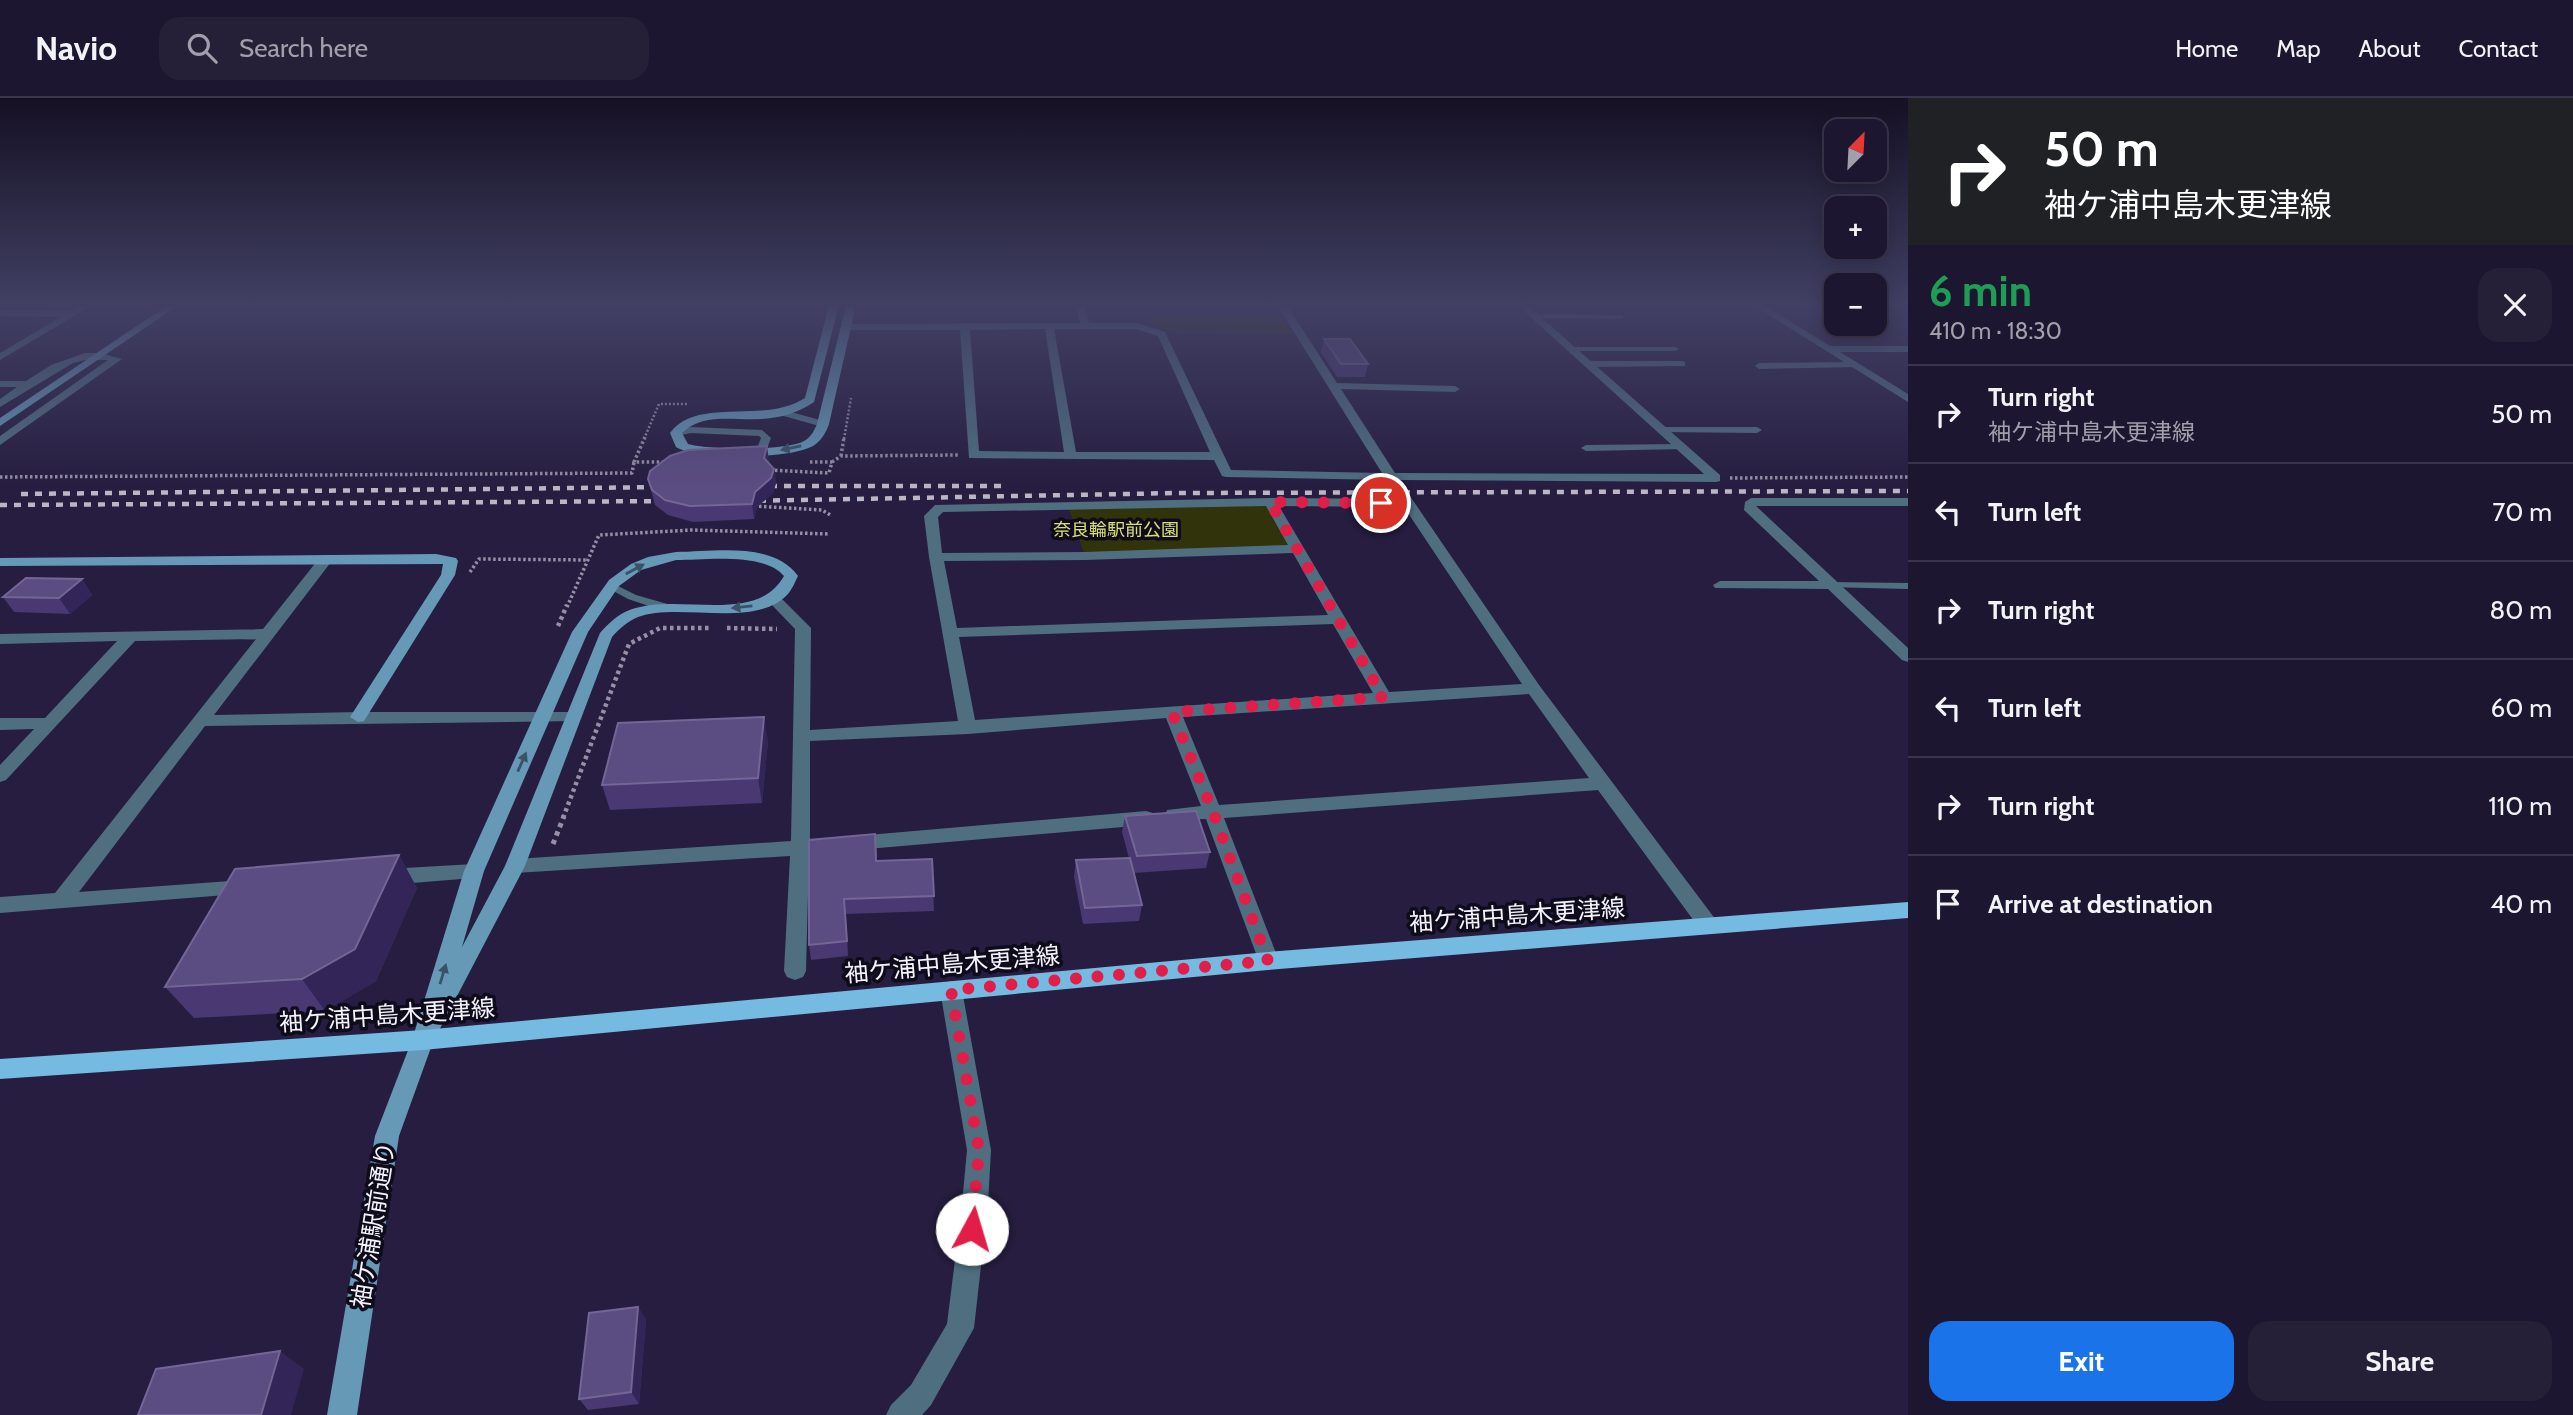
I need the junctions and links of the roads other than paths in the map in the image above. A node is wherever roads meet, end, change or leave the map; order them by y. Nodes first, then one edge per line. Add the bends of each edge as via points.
1 (57, 366) edge
2 (84, 366) edge
3 (106, 366) edge
4 (818, 366) edge
5 (838, 366) edge
6 (967, 366) edge
7 (1056, 366) edge
8 (1177, 366) edge
9 (1320, 366) edge
10 (1590, 366) edge
11 (1857, 366) edge
12 (0, 384) edge
13 (31, 384) junction
14 (1332, 386) junction
15 (1455, 389) dead end
16 (1908, 399) edge
17 (0, 404) edge
18 (784, 413) junction
19 (0, 423) edge
20 (823, 424) junction
21 (1660, 429) junction
22 (1757, 430) dead end
23 (676, 433) junction
24 (0, 441) edge
25 (1681, 447) junction
26 (1586, 448) dead end
27 (761, 451) junction
28 (1071, 456) junction
29 (1219, 456) junction
30 (1391, 477) junction
31 (1270, 502) junction
32 (1908, 502) edge
33 (1409, 503) junction
34 (1297, 549) junction
35 (936, 557) junction
36 (326, 559) junction
37 (0, 562) edge
38 (1720, 585) dead end
39 (1830, 585) junction
40 (612, 586) junction
41 (1908, 586) edge
42 (775, 600) junction
43 (667, 608) junction
44 (1338, 619) junction
45 (952, 633) junction
46 (265, 634) junction
47 (129, 638) junction
48 (0, 639) edge
49 (1908, 657) edge
50 (1533, 689) junction
51 (1383, 697) junction
52 (1172, 712) junction
53 (358, 717) junction
54 (572, 717) junction
55 (542, 718) junction
56 (200, 721) junction
57 (49, 723) junction
58 (0, 724) edge
59 (968, 728) junction
60 (802, 736) junction
61 (0, 776) edge
62 (1601, 783) junction
63 (1213, 812) junction
64 (800, 848) junction
65 (515, 866) junction
66 (474, 871) junction
67 (363, 879) edge
68 (267, 886) edge
69 (60, 902) junction
70 (0, 905) edge
71 (1908, 910) edge
72 (1709, 926) junction
73 (1268, 961) junction
74 (795, 971) dead end
75 (951, 990) junction
76 (423, 1040) junction
77 (0, 1069) edge
78 (342, 1415) edge
79 (901, 1415) edge

1 - 13 street
2 - 19 street
3 - 24 street
4 - 18 street via 810,400
5 - 20 street
6 - 28 street via 973,455
7 - 28 street
8 - 29 street
9 - 14 street
10 - 21 street
11 - 16 street
12 - 13 street
13 - 17 street
14 - 15 street
14 - 30 street
18 - 20 street
18 - 23 street via 706,416 681,426
20 -> 27 street via 820,434 805,445
21 - 22 lane
21 - 25 street
23 - 27 street via 684,447
23 - 27 lane via 762,433
25 - 26 lane
25 - 30 street via 1716,478
28 - 29 street
29 - 30 street via 1226,473
30 - 33 street
31 - 33 street
31 - 34 street
31 - 35 street via 940,508 931,516
32 - 39 street via 1751,502 1749,507
33 - 50 street
34 - 35 street
34 - 44 street
35 - 45 street
36 - 37 street
36 - 46 street
36 - 53 street via 451,561 448,575
38 - 39 street
39 - 41 lane
39 - 49 street
40 -> 42 street via 653,560 755,556 783,566 790,576 788,588
40 - 43 lane
40 - 55 street via 580,632
42 -> 43 street via 744,608
42 - 60 street via 803,628
43 - 54 street via 635,613 605,636
44 - 45 street
44 - 51 street
45 - 59 street
46 - 47 street
46 - 56 street
47 - 48 street
47 - 57 street
50 - 51 street
50 - 62 street
51 - 52 street
52 - 59 street
52 - 63 street
53 - 55 street
53 - 56 street
54 - 55 street
54 - 65 street
66 -> 55 street
56 - 69 street
57 - 58 street
57 - 61 street
59 - 60 street
60 - 64 street
62 - 63 street
62 - 72 street
63 - 64 street
63 - 73 street
64 - 65 street
64 - 74 street
65 - 76 street
66 - 67 street
76 -> 66 street
68 - 69 street
69 - 70 street
71 - 72 main road, 袖ケ浦中島木更津線
72 - 73 main road, 袖ケ浦中島木更津線
73 - 75 main road, 袖ケ浦中島木更津線
75 - 76 main road, 袖ケ浦中島木更津線
75 - 79 street via 979,1150 973,1218 960,1328 921,1395
76 - 77 main road, 袖ケ浦中島木更津線
76 - 78 street, 袖ケ浦駅前通り via 387,1136

